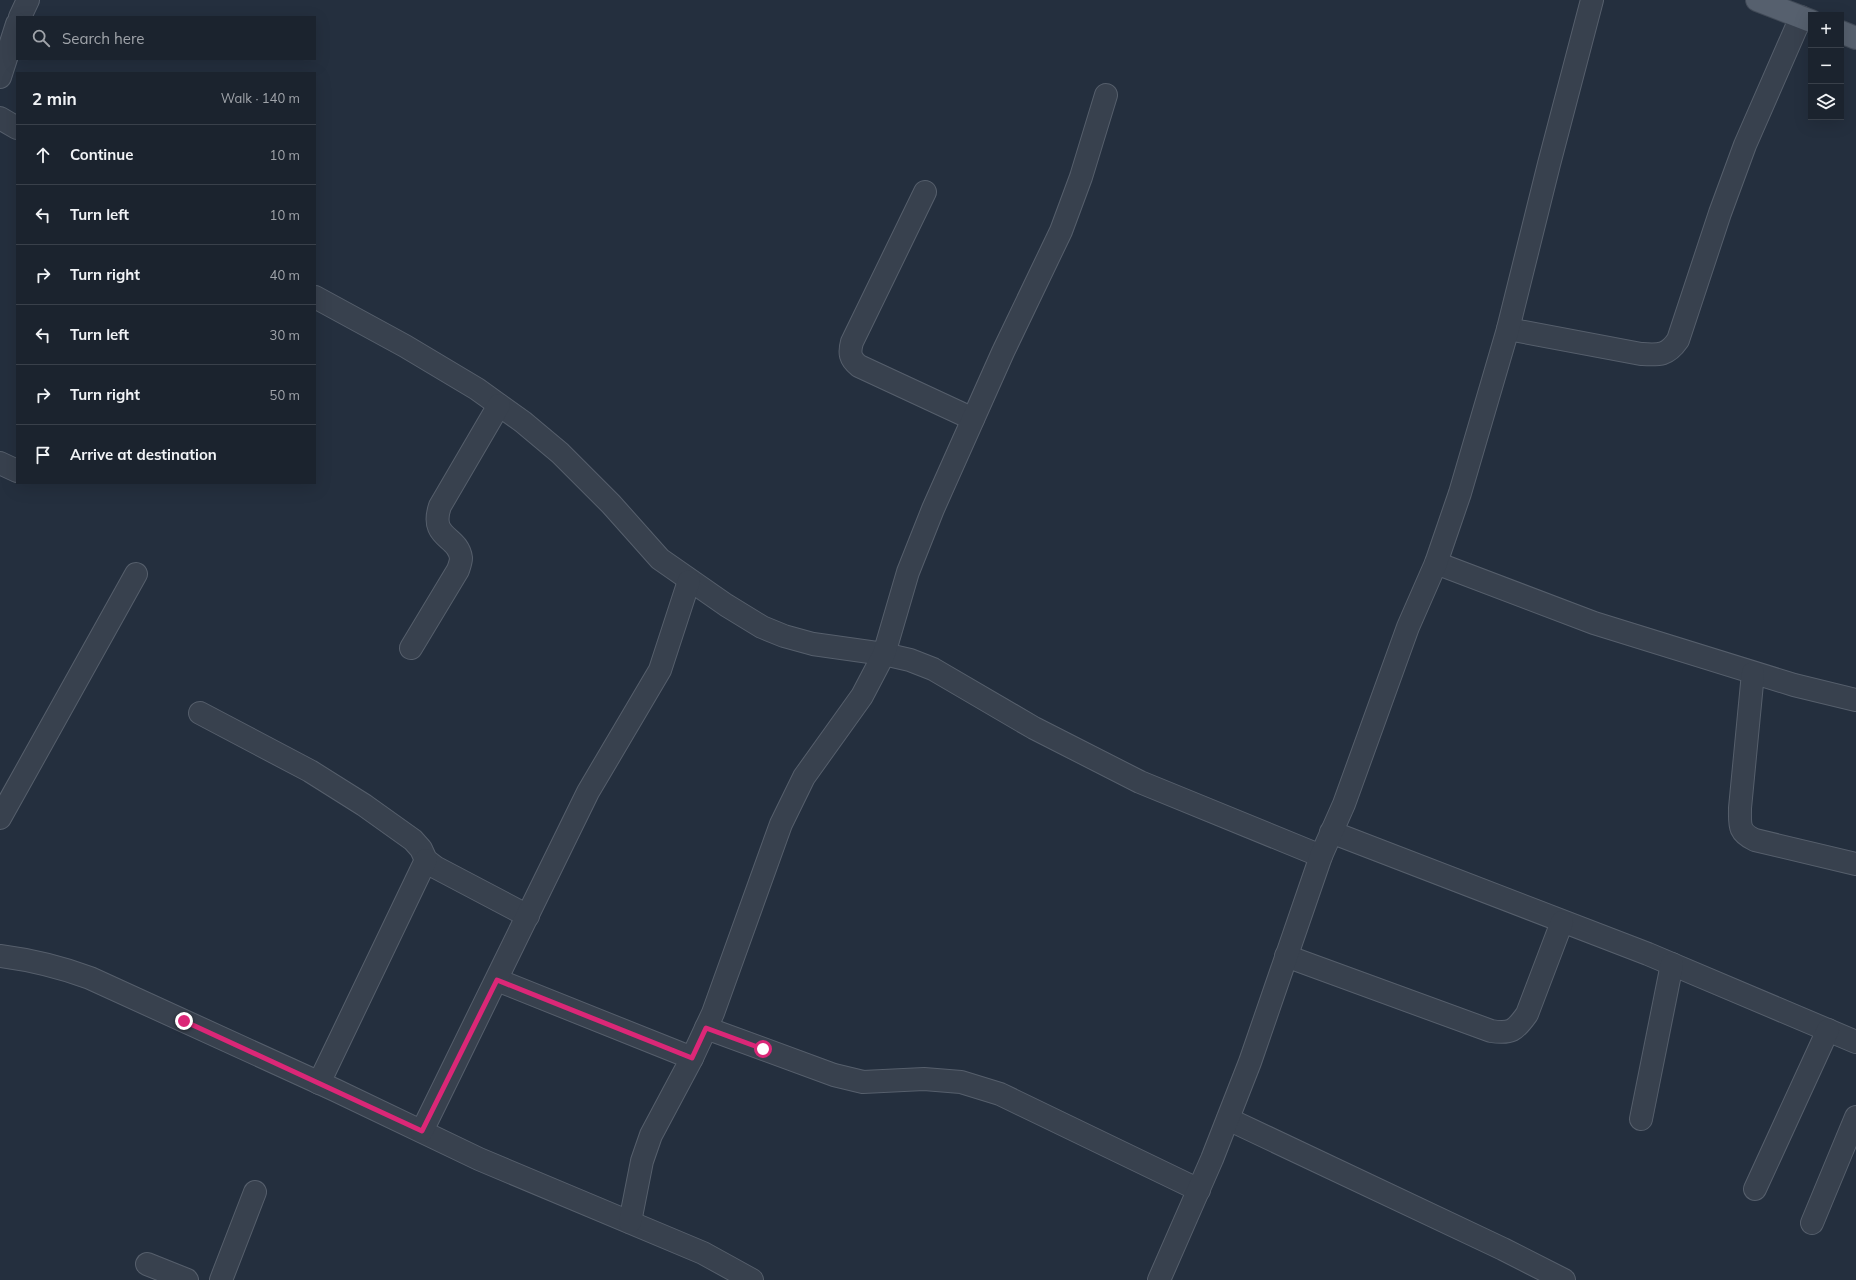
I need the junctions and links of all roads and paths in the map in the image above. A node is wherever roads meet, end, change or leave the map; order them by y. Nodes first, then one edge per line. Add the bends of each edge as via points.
1 (28, 0) edge
2 (1592, 0) edge
3 (1757, 0) edge
4 (1797, 12) edge
5 (17, 16) edge
6 (13, 22) edge
7 (1844, 33) edge
8 (1856, 38) edge
9 (0, 77) edge
10 (1106, 95) dead end
11 (0, 118) edge
12 (16, 127) edge
13 (925, 192) dead end
14 (316, 298) edge
15 (1508, 330) junction
16 (500, 405) junction
17 (973, 418) junction
18 (0, 463) edge
19 (16, 471) edge
20 (1436, 563) junction
21 (136, 574) dead end
22 (689, 581) junction
23 (411, 648) dead end
24 (884, 654) junction
25 (1753, 673) junction
26 (1856, 700) edge
27 (200, 714) dead end
28 (0, 818) edge
29 (1331, 832) junction
30 (1321, 856) junction
31 (426, 860) junction
32 (1856, 864) edge
33 (528, 916) junction
34 (1562, 922) junction
35 (0, 956) edge
36 (1286, 956) junction
37 (1672, 964) junction
38 (497, 980) junction
39 (706, 1028) junction
40 (1828, 1030) junction
41 (1856, 1042) edge
42 (692, 1058) junction
43 (320, 1083) junction
44 (1856, 1117) edge
45 (1228, 1119) junction
46 (1641, 1119) dead end
47 (422, 1131) junction
48 (1755, 1189) dead end
49 (1199, 1190) junction
50 (255, 1192) dead end
51 (630, 1222) junction
52 (1812, 1223) dead end
53 (147, 1264) dead end
54 (187, 1280) edge
55 (222, 1280) edge
56 (752, 1280) edge
57 (1160, 1280) edge
58 (1564, 1280) edge

1 - 5 street
2 - 15 street
3 - 4 main road
4 - 15 street via 1720,213 1678,340 1671,350 1660,355 1641,354
6 - 9 street
7 - 8 main road
10 - 17 street via 1081,177 1060,231
11 - 12 street
13 - 17 street via 852,342 850,351 852,360 859,366
14 - 16 street via 405,346
15 - 20 street via 1460,493
16 - 22 street via 560,453 611,504 660,559
16 - 23 street via 440,506 437,524 457,548 461,559 458,570
17 - 24 street via 908,572
18 - 19 street
20 - 25 street via 1594,623
20 - 29 street via 1408,627 1344,804
21 - 28 street
22 - 24 street via 762,627 784,636 813,644
22 - 33 street via 660,670 588,792
24 - 30 street via 933,669 1034,728 1140,782
24 - 39 street via 862,696 804,777 784,818
25 - 26 street
25 - 32 street via 1740,827 1745,835 1755,840
27 - 31 street via 310,771 364,805 413,840
29 - 30 street
29 - 34 street
30 - 36 street
31 - 33 street
31 - 43 street
33 - 38 street
34 - 36 street via 1527,1014 1518,1027 1507,1033 1491,1031
34 - 37 street
35 - 43 street via 61,968 90,978
36 - 45 street
37 - 40 street
37 - 46 street
38 - 42 street
38 - 47 street
39 - 42 street
39 - 49 street via 834,1075 864,1082 924,1079 961,1082 1000,1094
40 - 41 street
40 - 48 street
42 - 51 street via 651,1134 642,1161
43 - 47 street
44 - 52 street
45 - 49 street
45 - 58 street
47 - 51 street via 486,1162
49 - 57 street
50 - 55 street
51 - 56 street via 703,1253
53 - 54 street

